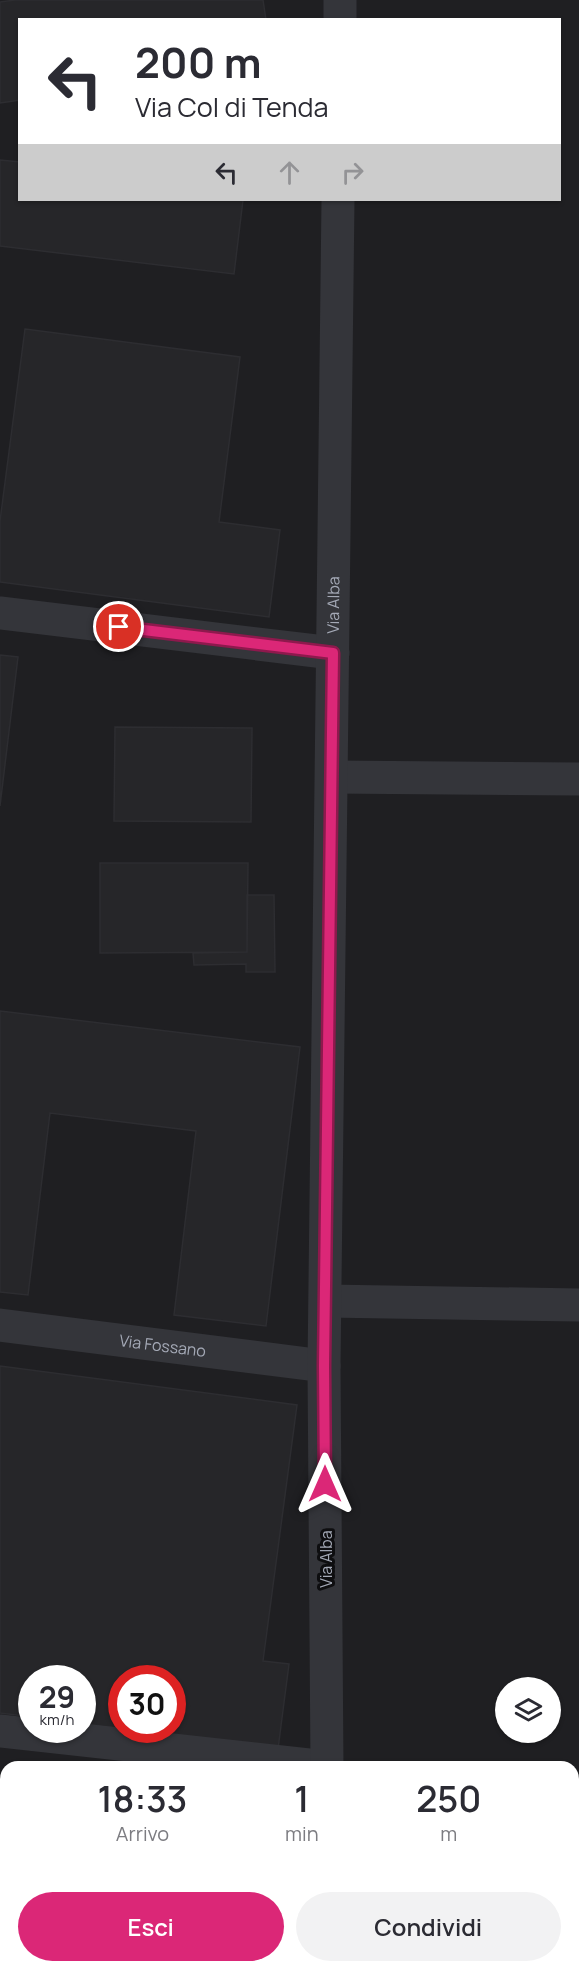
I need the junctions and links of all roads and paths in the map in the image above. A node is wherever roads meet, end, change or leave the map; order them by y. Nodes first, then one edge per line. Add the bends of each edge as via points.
1 (340, 0) edge
2 (340, 18) edge
3 (338, 201) edge
4 (0, 613) edge
5 (333, 653) junction
6 (332, 777) junction
7 (579, 779) edge
8 (327, 1300) junction
9 (579, 1305) edge
10 (0, 1325) edge
11 (324, 1366) junction
12 (0, 1731) edge
13 (272, 1761) edge
14 (327, 1761) edge

1 - 2 street
3 - 5 street, Via Alba
4 - 5 street
5 - 6 street, Via Alba
6 - 7 street
6 - 8 street, Via Alba
8 - 9 street
8 - 11 street, Via Alba
10 - 11 street, Via Fossano
11 - 14 street, Via Alba
12 - 13 street

